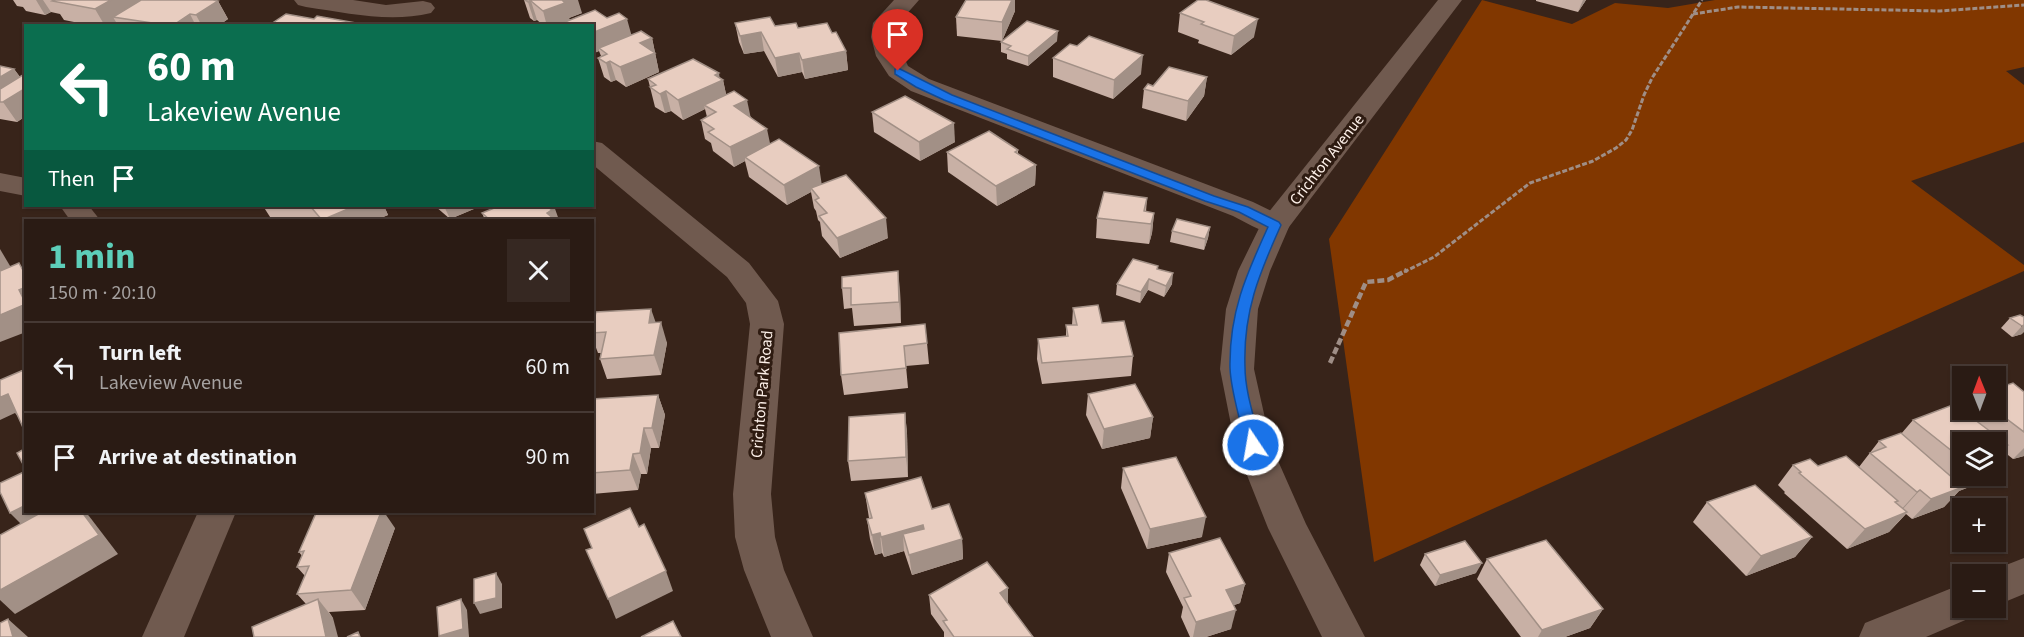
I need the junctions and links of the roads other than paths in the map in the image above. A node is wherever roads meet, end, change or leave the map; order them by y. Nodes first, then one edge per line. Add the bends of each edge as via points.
1 (306, 0) edge
2 (907, 0) edge
3 (1450, 0) edge
4 (428, 9) edge
5 (594, 151) edge
6 (0, 182) edge
7 (24, 187) edge
8 (75, 207) edge
9 (84, 219) edge
10 (1275, 225) junction
11 (217, 513) edge
12 (2024, 575) edge
13 (2006, 583) edge
14 (1952, 606) edge
15 (163, 637) edge
16 (792, 637) edge
17 (1344, 637) edge
18 (1880, 637) edge

1 - 4 street via 386,12
2 - 10 street via 885,23 883,37 898,71 920,85 1243,209
3 - 10 street, Crichton Avenue
5 - 16 street, Crichton Park Road via 738,270 762,301 767,324 752,494 755,537 764,570
6 - 7 street
8 - 9 street
10 - 17 street, Crichton Avenue via 1242,309 1238,369 1253,445 1288,528
11 - 15 street
12 - 13 street
14 - 18 street

